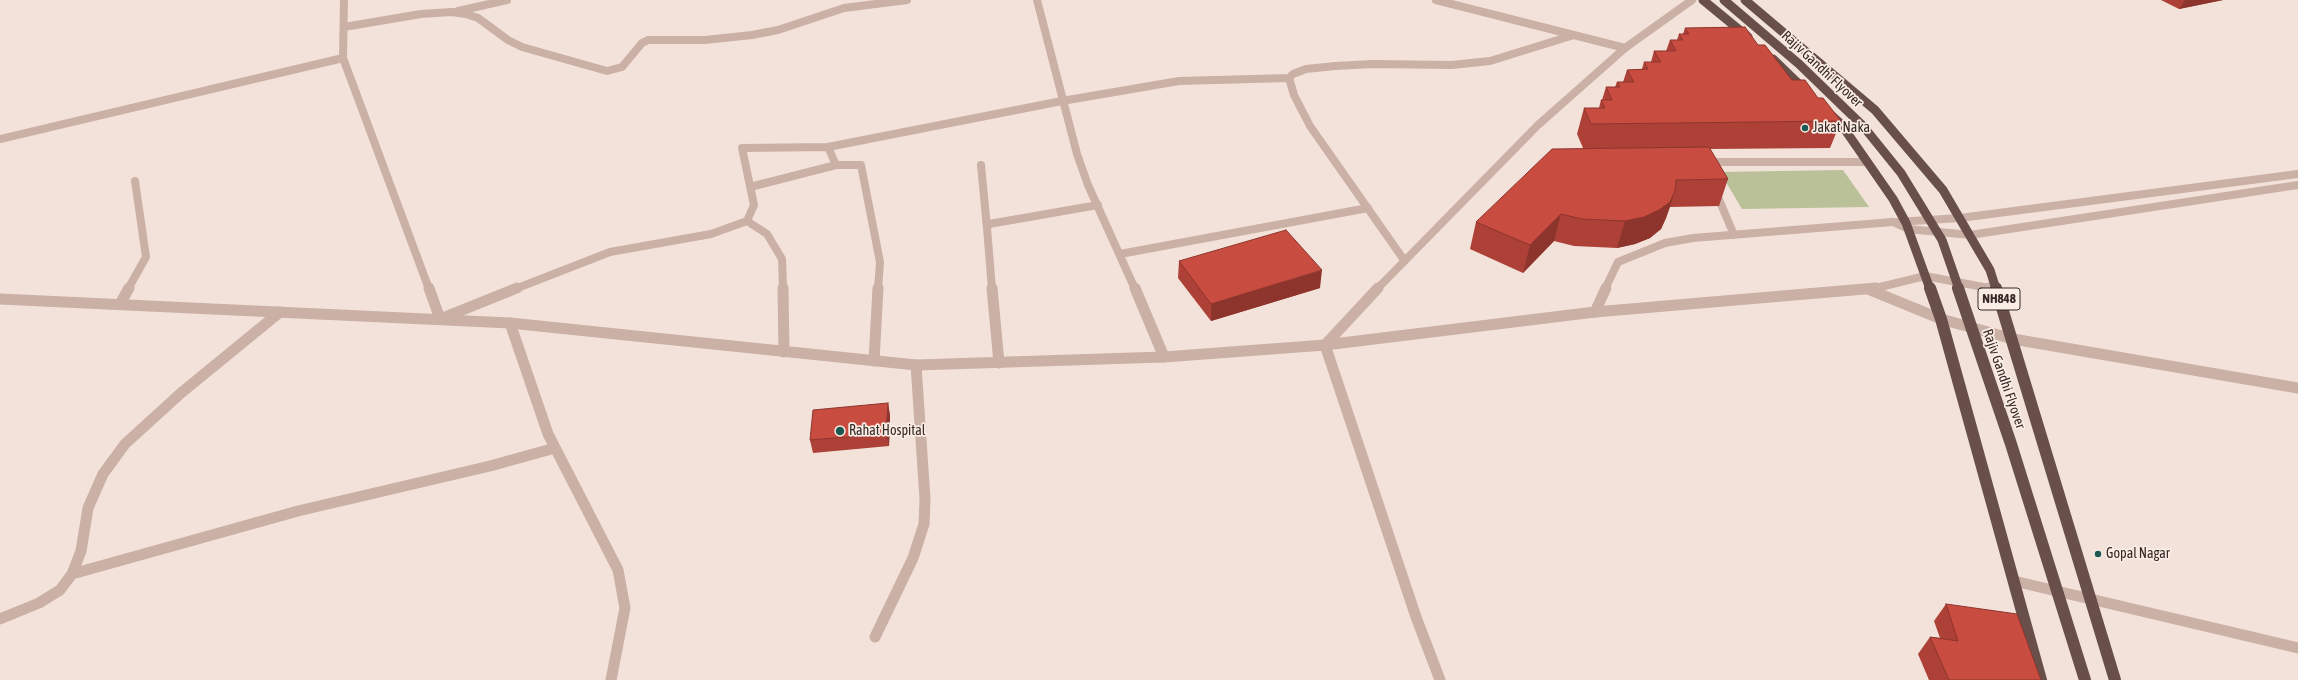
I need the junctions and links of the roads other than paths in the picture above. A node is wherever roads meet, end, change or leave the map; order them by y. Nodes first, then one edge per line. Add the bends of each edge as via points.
1 (344, 0) edge
2 (507, 0) edge
3 (907, 0) edge
4 (1037, 0) edge
5 (1436, 0) edge
6 (1692, 0) edge
7 (1703, 0) edge
8 (1724, 0) edge
9 (1745, 0) edge
10 (452, 12) junction
11 (344, 27) junction
12 (1574, 35) junction
13 (1755, 43) edge
14 (1625, 48) junction
15 (1767, 52) edge
16 (343, 58) junction
17 (1289, 78) junction
18 (1812, 96) edge
19 (1062, 101) junction
20 (1824, 107) edge
21 (0, 139) edge
22 (828, 147) junction
23 (1867, 162) junction
24 (1702, 164) edge
25 (836, 165) junction
26 (981, 165) dead end
27 (2298, 174) edge
28 (135, 181) dead end
29 (1712, 184) edge
30 (2298, 185) edge
31 (750, 186) junction
32 (1098, 205) junction
33 (1368, 208) junction
34 (1960, 218) junction
35 (747, 221) junction
36 (1906, 225) junction
37 (987, 228) junction
38 (1734, 235) junction
39 (1970, 235) junction
40 (1120, 254) junction
41 (1404, 260) junction
42 (1925, 276) junction
43 (1870, 290) junction
44 (1997, 290) junction
45 (0, 299) edge
46 (120, 304) junction
47 (280, 312) junction
48 (1595, 312) junction
49 (440, 319) junction
50 (1941, 319) junction
51 (510, 323) junction
52 (2013, 339) junction
53 (1325, 345) junction
54 (784, 352) junction
55 (1164, 357) junction
56 (874, 361) junction
57 (999, 363) junction
58 (916, 365) junction
59 (2298, 388) edge
60 (555, 448) junction
61 (72, 574) junction
62 (2014, 581) junction
63 (2089, 598) junction
64 (0, 619) edge
65 (875, 637) dead end
66 (2298, 648) edge
67 (611, 680) edge
68 (1440, 680) edge
69 (2041, 680) edge
70 (2084, 680) edge
71 (2115, 680) edge

1 - 11 street
2 - 10 street
3 - 10 street via 844,8 778,30 752,35 705,40 648,40 642,43 622,67 606,71 522,46 508,40 478,18
4 - 19 street
5 - 12 street
6 - 14 street
7 - 13 highway
8 - 70 highway, Rajiv Gandhi Flyover, bridge via 1799,64 1863,126 1901,173 1942,240 2011,444
9 - 34 highway, NH848 via 1875,110 1943,190
10 - 11 street via 421,14
11 - 16 street
12 - 14 street
12 - 17 street via 1490,61 1452,65 1335,66 1306,69
14 - 41 street via 1538,125
15 - 18 highway
16 - 21 street
16 - 49 street
17 - 19 street via 1179,81
17 - 33 street via 1294,95 1310,126
19 - 22 street
19 - 32 street via 1077,154
20 - 23 highway via 1840,124
22 - 25 street
22 - 31 street via 742,148
23 - 24 street
23 - 36 highway via 1893,199
25 - 31 street
25 - 56 street via 861,165 880,262
26 - 37 street
27 - 34 street
28 - 46 street via 146,257
29 - 38 street
30 - 39 street
31 - 35 street via 754,205
32 - 37 street via 997,221 989,224
32 - 40 street
33 - 40 street
33 - 41 street
34 - 36 street
34 - 39 highway, NH848
35 - 49 street via 711,234 610,252
35 - 54 street via 767,234 782,259
36 - 38 street via 1893,222
36 - 39 street
36 - 42 highway
37 - 57 street
38 - 48 street via 1665,243 1618,262
39 - 44 highway, NH848 via 1990,270
40 - 55 street
41 - 53 street
42 - 43 street
42 - 44 street
42 - 50 highway
43 - 48 street
43 - 50 street
44 - 52 highway, NH848
45 - 46 street
46 - 47 street
47 - 49 street
47 - 61 street via 181,393 125,444 103,474 88,508 81,551
48 - 53 street
49 - 51 street
50 - 52 street
50 - 62 highway
51 - 54 street
51 - 60 street
52 - 59 street
52 - 63 highway, NH848
53 - 55 street
53 - 68 street via 1416,617
54 - 56 street
55 - 57 street
56 - 58 street
57 - 58 street
58 - 65 street via 925,499 924,524 913,558
60 - 61 street via 490,466 298,510
60 - 67 street via 618,570 625,608
61 - 64 street via 60,590 39,603
62 - 63 street
62 - 69 highway
63 - 66 street
63 - 71 highway, NH848

